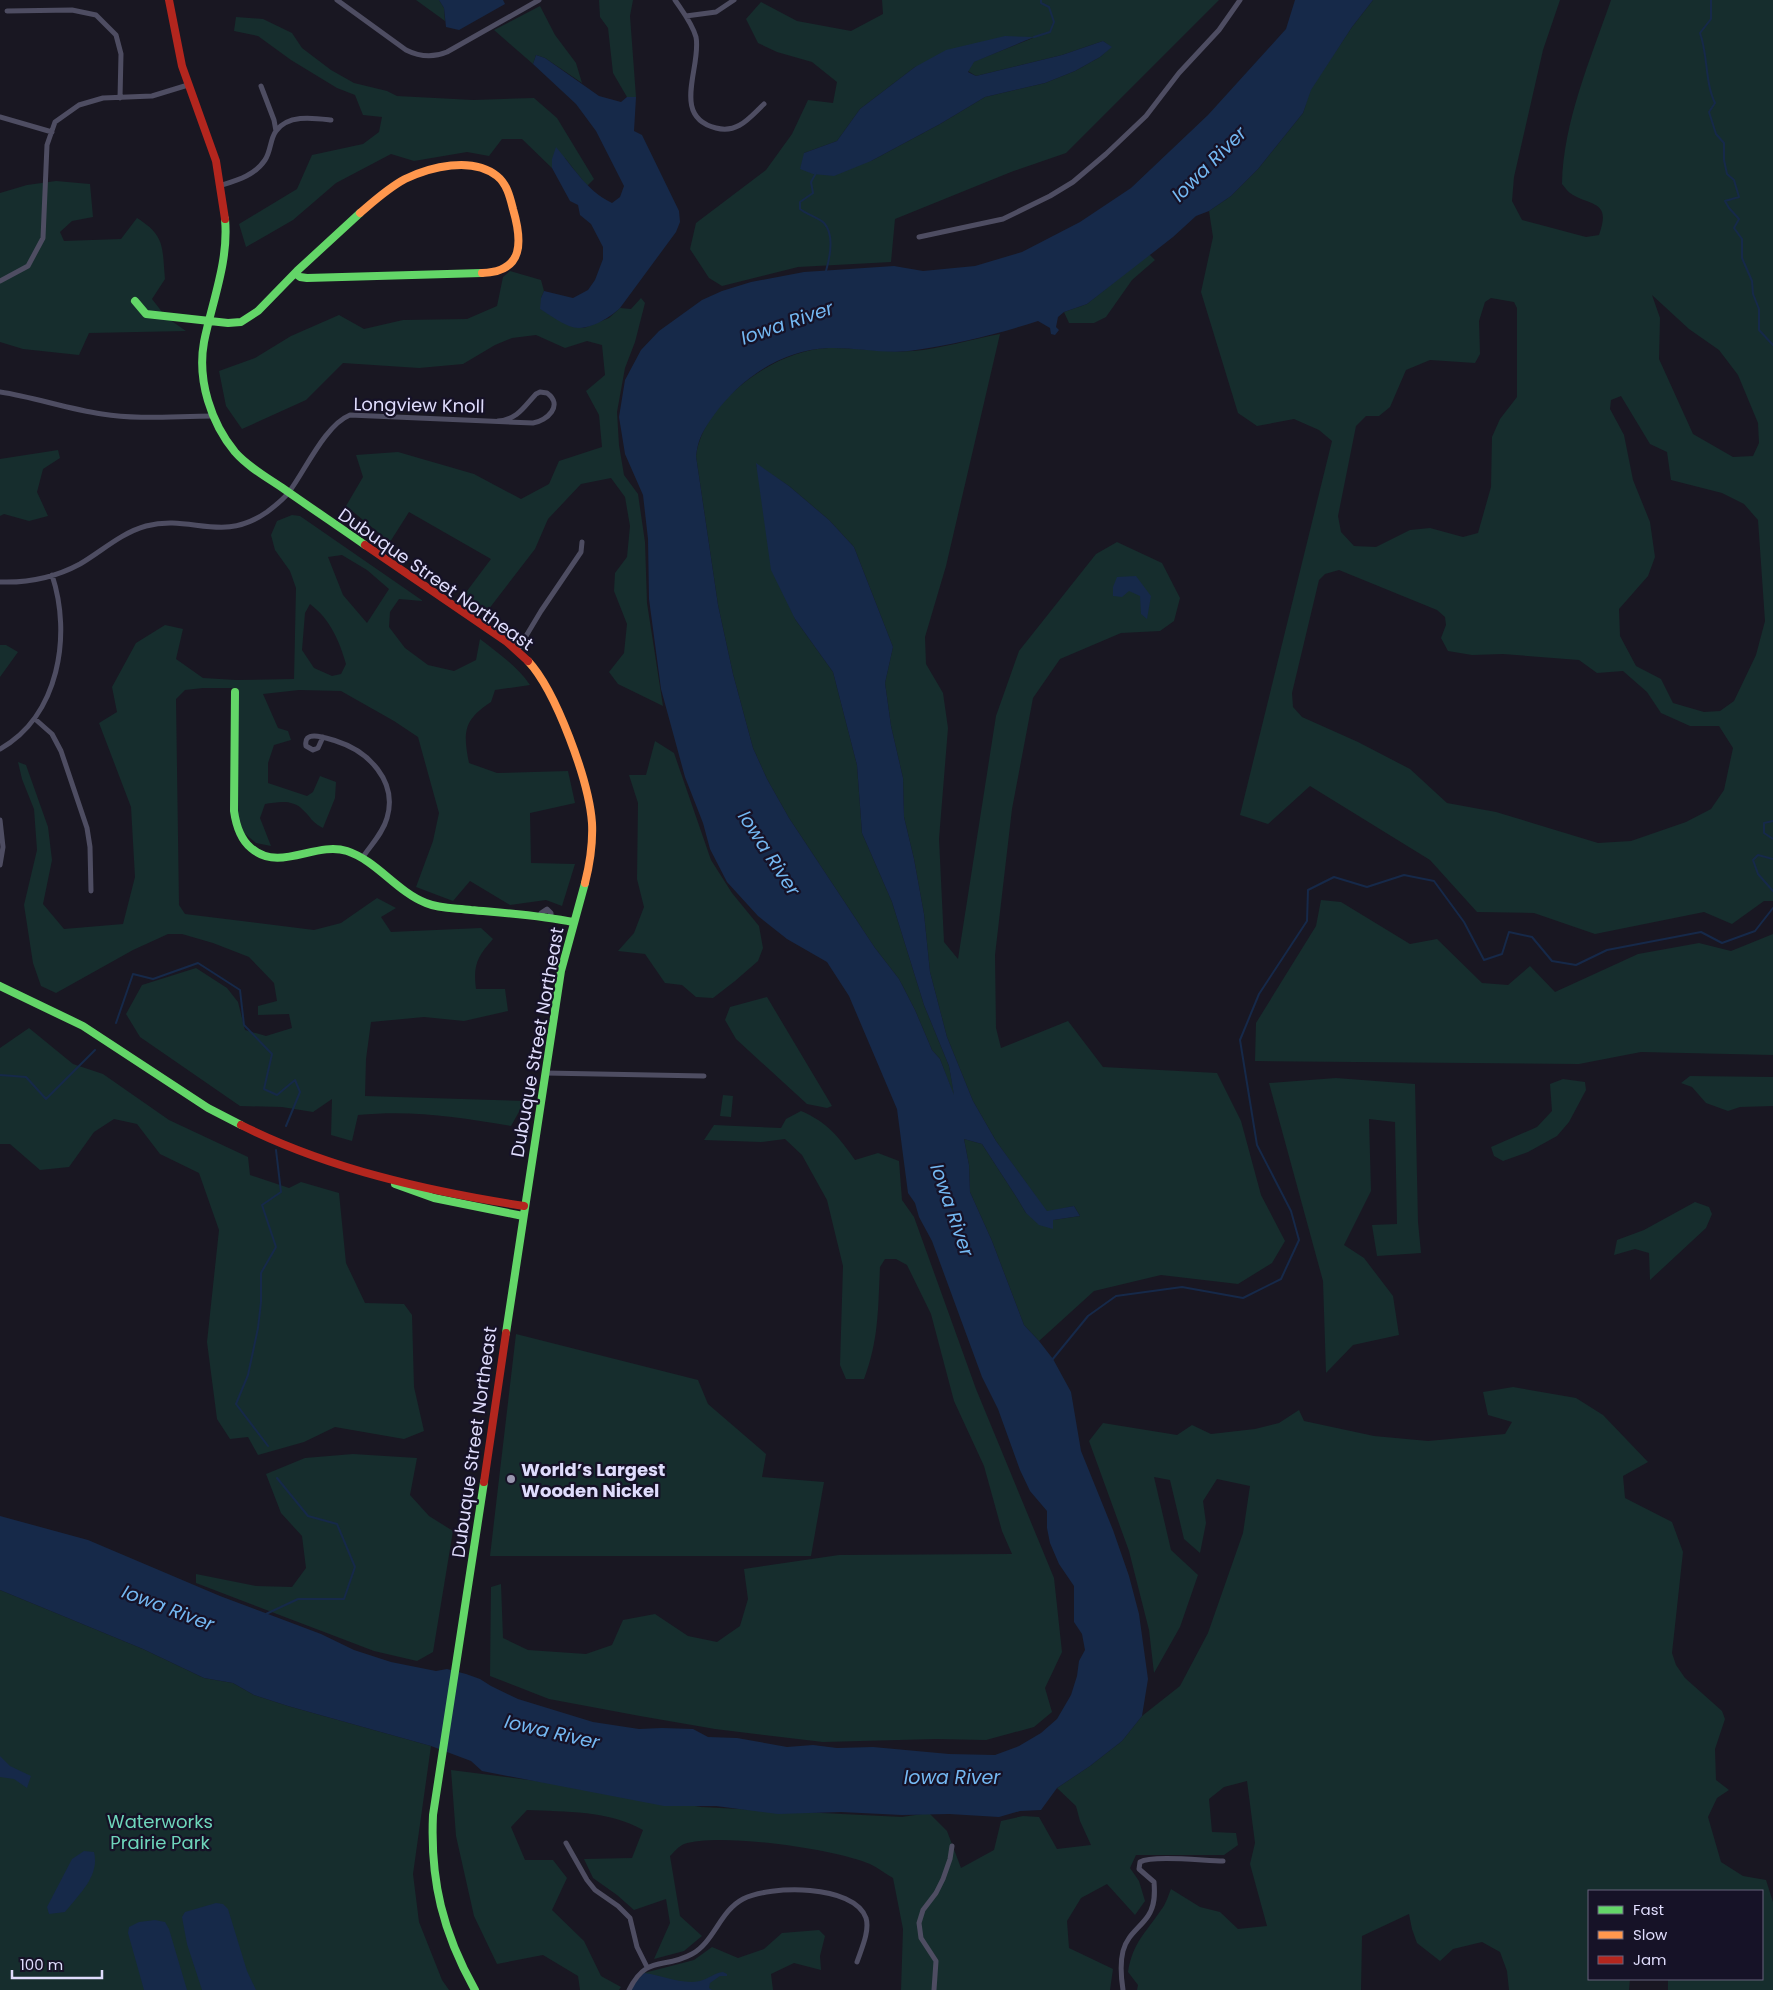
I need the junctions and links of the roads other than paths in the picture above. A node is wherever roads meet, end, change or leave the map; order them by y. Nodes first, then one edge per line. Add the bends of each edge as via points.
1 (169, 0) edge
2 (337, 0) edge
3 (539, 0) edge
4 (675, 0) edge
5 (734, 0) edge
6 (1240, 0) edge
7 (7, 11) dead end
8 (686, 16) junction
9 (188, 85) junction
10 (261, 86) dead end
11 (120, 98) junction
12 (764, 104) dead end
13 (0, 117) edge
14 (331, 120) dead end
15 (276, 131) junction
16 (52, 132) junction
17 (222, 185) junction
18 (919, 237) dead end
19 (295, 273) junction
20 (0, 282) edge
21 (135, 301) dead end
22 (210, 320) junction
23 (0, 392) edge
24 (213, 416) junction
25 (498, 421) junction
26 (289, 493) junction
27 (582, 542) dead end
28 (52, 575) junction
29 (0, 582) edge
30 (517, 651) junction
31 (235, 692) dead end
32 (35, 719) junction
33 (323, 737) dead end
34 (0, 749) edge
35 (0, 820) edge
36 (363, 858) junction
37 (0, 865) edge
38 (91, 892) dead end
39 (573, 922) junction
40 (0, 986) edge
41 (545, 1073) junction
42 (704, 1076) dead end
43 (372, 1175) junction
44 (524, 1206) junction
45 (523, 1216) junction
46 (566, 1843) dead end
47 (952, 1846) dead end
48 (1223, 1861) dead end
49 (857, 1962) dead end
50 (647, 1967) junction
51 (475, 1990) edge
52 (629, 1990) edge
53 (934, 1990) edge
54 (1123, 1990) edge

1 - 9 main road, Dubuque Street Northeast
2 - 3 street via 406,50 431,56 447,52
4 - 8 street
5 - 8 street via 716,12
6 - 18 street via 1219,30 1179,73 1146,116 1073,182 1003,219
7 - 11 street via 72,10 96,15 116,35 121,54
8 - 12 street via 697,46 690,98 699,119 717,128 732,128 745,123
9 - 11 street via 152,96
9 - 17 main road, Dubuque Street Northeast
10 - 15 street
11 - 16 street via 103,98 79,105 55,122
13 - 16 street
14 - 15 street via 295,119
15 - 17 street via 259,167 241,179
16 - 20 street via 47,145 43,238 28,266
17 - 22 main road, Dubuque Street Northeast via 226,216 225,250
19 - 19 main road via 390,187 435,168 465,165 497,176 508,191 520,232 520,246 514,258 503,268 486,273 307,278
19 - 22 main road via 245,320 229,323
21 - 22 main road via 146,314
22 - 24 main road, Dubuque Street Northeast via 204,344 203,372 206,397
23 - 24 street via 119,417
24 - 26 main road, Dubuque Street Northeast via 237,454
25 - 25 street, Longview Knoll via 533,423 544,420 552,413 553,399 540,392 516,416
25 - 26 street, Longview Knoll via 350,415 327,436
26 - 28 street, Longview Knoll via 259,516 229,528 179,523 146,526 132,531 80,564
26 - 30 main road, Dubuque Street Northeast
27 - 30 street via 581,552
28 - 29 street, Longview Knoll via 27,581
28 - 32 street via 60,605 58,658 51,689
30 - 39 main road, Dubuque Street Northeast via 535,669 550,694 589,798 591,854
31 - 36 main road via 234,812 241,837 251,849 273,858 330,848
32 - 34 street
32 - 38 street via 52,734 61,751 87,828
33 - 36 street via 346,744 363,754 377,768 387,787 387,819
35 - 37 street via 3,846
36 - 39 main road via 425,904
39 - 41 main road, Dubuque Street Northeast via 564,953
40 - 43 main road via 63,1015 238,1125 299,1151
41 - 42 street
41 - 44 main road, Dubuque Street Northeast
43 - 44 main road via 464,1197
43 - 45 main road via 434,1198
44 - 45 main road, Dubuque Street Northeast
45 - 51 main road, Dubuque Street Northeast via 432,1825 434,1878 446,1929
46 - 50 street via 586,1880 630,1918 637,1947
47 - 53 street via 943,1879 919,1922 921,1938 936,1962
48 - 54 street via 1159,1859 1140,1862 1139,1869 1154,1882 1155,1899 1148,1916 1134,1930 1123,1949
49 - 50 street via 867,1924 862,1910 851,1900 804,1890 767,1892 743,1899 725,1915 693,1954
50 - 52 street

